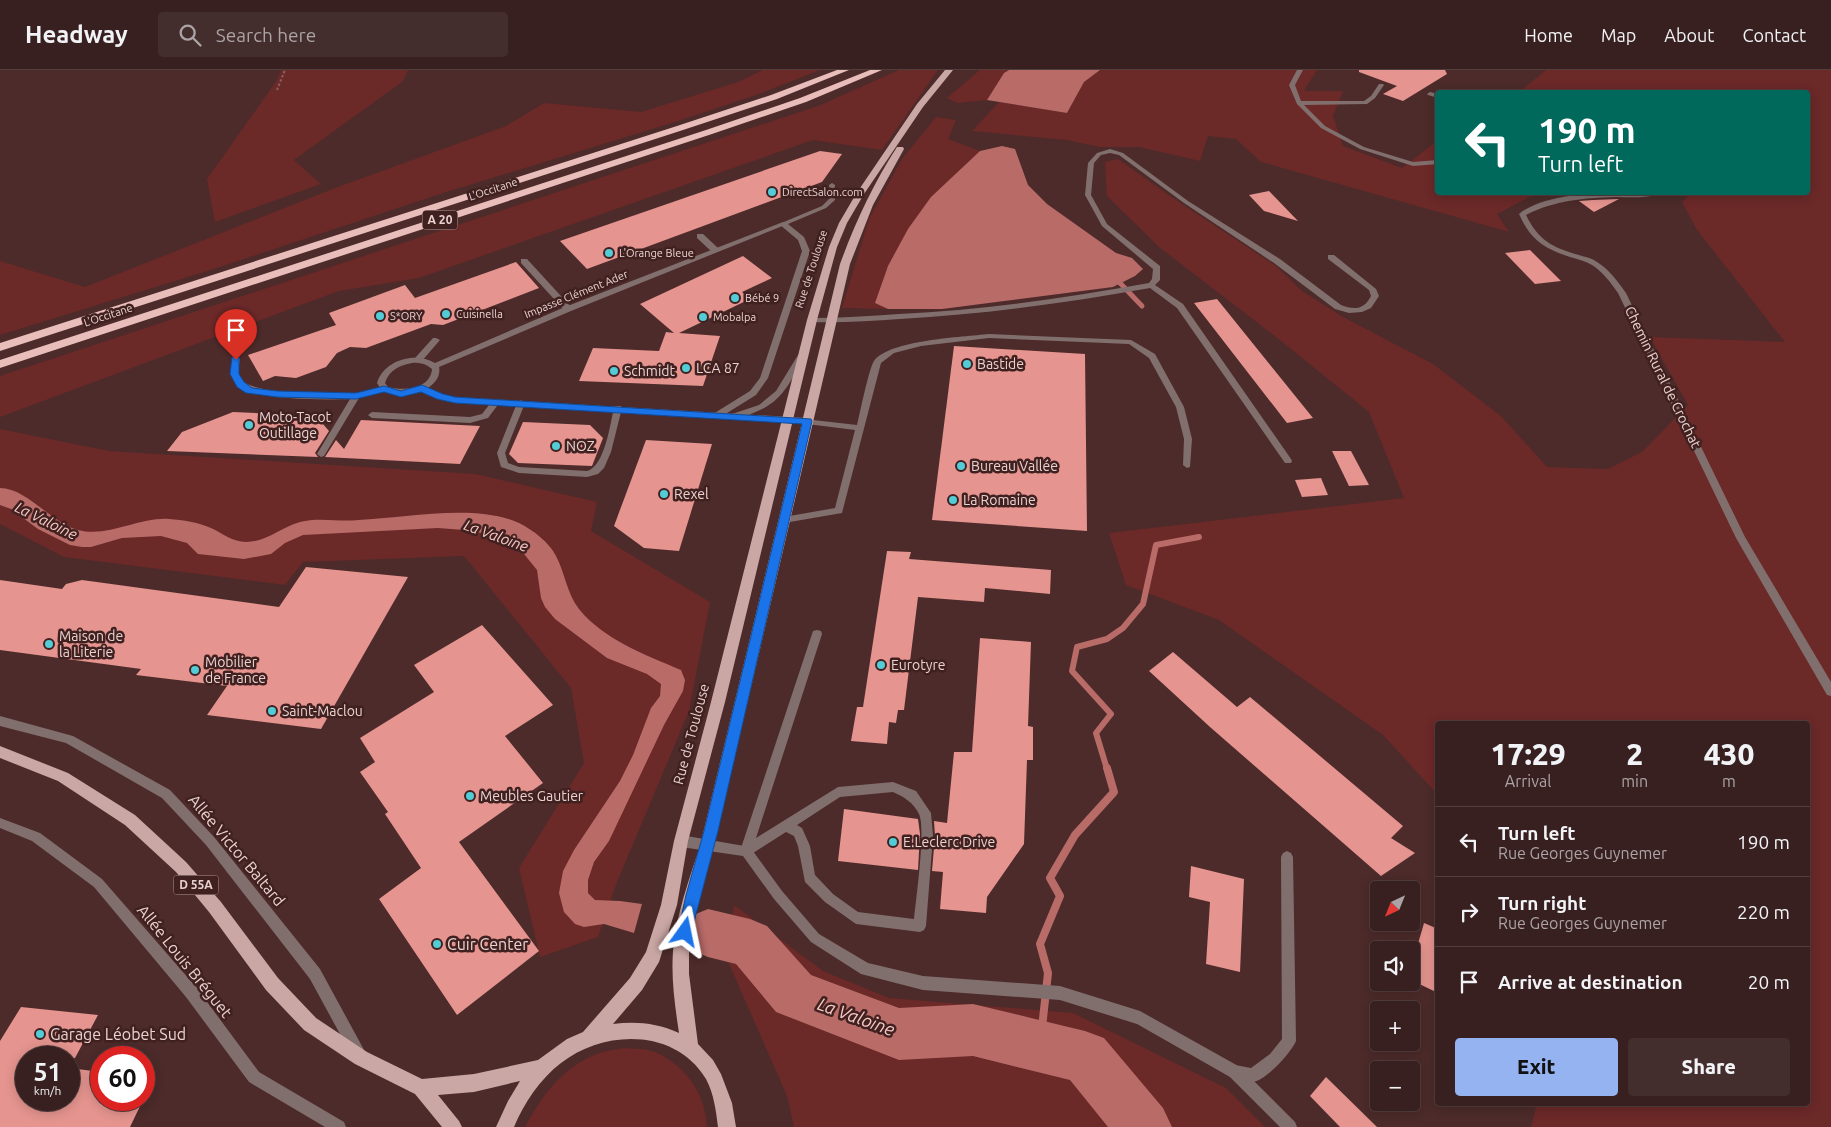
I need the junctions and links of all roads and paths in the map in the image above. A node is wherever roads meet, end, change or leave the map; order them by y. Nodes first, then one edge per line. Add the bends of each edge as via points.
1 (285, 70) edge
2 (845, 70) edge
3 (878, 70) edge
4 (949, 70) edge
5 (960, 70) edge
6 (1300, 70) edge
7 (1382, 85) dead end
8 (277, 90) dead end
9 (1430, 94) dead end
10 (1435, 95) edge
11 (1299, 103) junction
12 (1435, 162) edge
13 (832, 185) dead end
14 (1649, 196) dead end
15 (783, 224) junction
16 (700, 236) dead end
17 (715, 250) junction
18 (1331, 257) dead end
19 (524, 261) dead end
20 (1151, 285) junction
21 (568, 309) junction
22 (812, 320) junction
23 (832, 321) junction
24 (436, 340) dead end
25 (0, 347) edge
26 (803, 354) junction
27 (236, 360) dead end
28 (418, 360) junction
29 (0, 364) edge
30 (434, 366) junction
31 (422, 388) junction
32 (384, 389) junction
33 (356, 396) junction
34 (496, 402) junction
35 (521, 403) junction
36 (618, 408) junction
37 (372, 415) dead end
38 (716, 416) junction
39 (732, 417) junction
40 (787, 419) junction
41 (807, 421) junction
42 (861, 428) junction
43 (321, 454) dead end
44 (1288, 461) dead end
45 (1187, 465) dead end
46 (784, 520) junction
47 (816, 634) dead end
48 (1831, 692) edge
49 (0, 722) edge
50 (0, 752) edge
51 (0, 823) edge
52 (787, 826) junction
53 (681, 841) junction
54 (707, 846) junction
55 (746, 851) junction
56 (1287, 857) dead end
57 (589, 1038) junction
58 (690, 1049) junction
59 (361, 1058) junction
60 (542, 1068) junction
61 (1235, 1072) junction
62 (422, 1088) junction
63 (339, 1127) edge
64 (453, 1127) edge
65 (505, 1127) edge
66 (727, 1127) edge
67 (1290, 1127) edge

1 - 8 path
2 - 25 highway, L'Occitane / A 20 via 680,128
3 - 29 highway, L'Occitane / A 20 via 709,132
4 - 22 main road, Rue de Toulouse via 920,106 843,222
5 - 23 main road via 924,112 870,201 845,264
6 - 11 street via 1292,85
7 - 11 street via 1364,103
9 - 10 street
11 - 12 street via 1323,127 1362,148 1412,164
13 - 15 street, Impasse Clément Ader via 833,200
14 - 48 street, Chemin Rural de Crochat via 1589,196 1536,206 1522,214 1536,240 1552,249 1593,262 1622,293 1741,538
15 - 17 street, Impasse Clément Ader
15 - 38 street via 801,239 806,251 784,324 759,386
16 - 17 street
17 - 21 street, Impasse Clément Ader
18 - 20 street via 1372,289 1372,304 1362,311 1338,306 1121,154 1110,151 1099,154 1091,162 1088,195 1104,225 1157,268 1156,280
19 - 21 street
20 - 23 street via 1049,303 939,315
20 - 44 street via 1180,306
21 - 30 street, Impasse Clément Ader
22 - 23 street
22 - 26 main road, Rue de Toulouse
23 - 41 main road
24 - 28 street
26 - 39 street via 779,394 762,407
26 - 40 main road, Rue de Toulouse
27 - 33 street via 234,374 250,391
28 - 30 street
28 - 32 street via 407,361 388,370 382,376
30 - 31 street via 437,371 435,377
31 - 32 street via 401,394
31 - 34 street via 455,400
32 - 33 street
33 - 43 street
34 - 35 street
34 - 37 street via 485,416 470,420
35 - 36 street
35 - 36 street via 501,453 504,465 519,470 587,474 596,472 602,463
36 - 38 street
38 - 39 street
39 - 40 street
40 - 41 street
40 - 53 main road, Rue de Toulouse
41 - 42 street
41 - 46 main road
42 - 45 street via 877,362 890,352 921,344 989,336 1131,342 1152,356 1180,407 1188,439
42 - 46 street via 840,511
46 - 54 main road
47 - 55 street
49 - 59 street, Allée Victor Baltard via 69,740 166,794 210,840 315,974
50 - 59 main road, D 55A via 63,777 130,820 187,874 272,984 310,1024
51 - 63 street, Allée Louis Bréguet via 36,837 98,883 191,992 254,1076
52 - 52 street via 798,832 804,846 809,878 829,898 856,918 920,926 927,836 924,813 912,794 893,787 838,792
52 - 55 street
53 - 54 street
53 - 57 main road, Rue de Toulouse via 669,905 653,956 636,984
54 - 55 street
54 - 58 main road via 681,950
55 - 61 street via 815,938 866,969 923,983 1060,993 1140,1018
56 - 61 street via 1289,1040 1275,1059 1254,1076
57 - 58 main road, Rue de Toulouse via 625,1029 660,1033
57 - 60 main road, Rue de Toulouse
58 - 66 main road, Rue de Toulouse via 706,1065 718,1086
59 - 62 main road, D 55A
60 - 62 main road via 474,1083
60 - 65 main road, Rue de Toulouse via 515,1104
61 - 67 street
62 - 64 main road, D 55A

